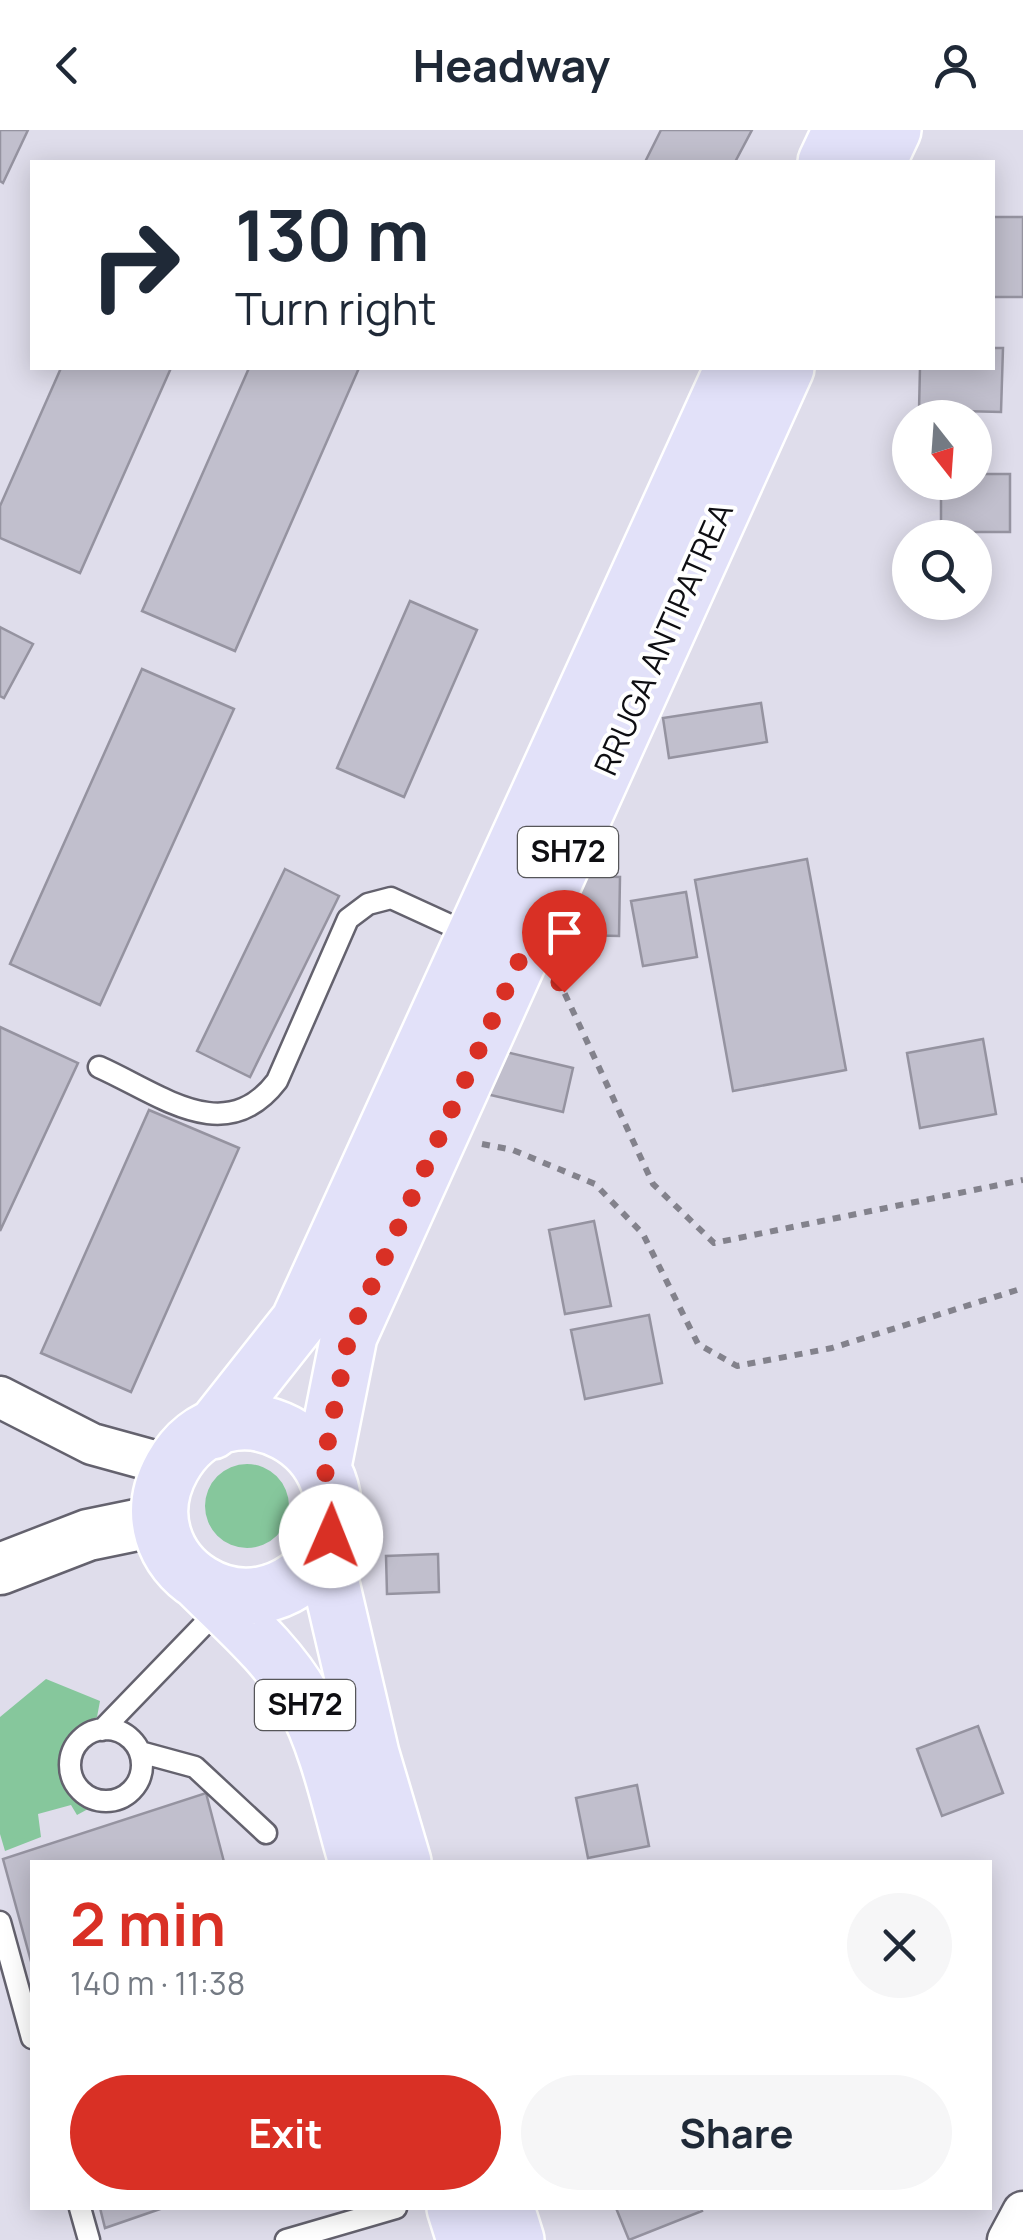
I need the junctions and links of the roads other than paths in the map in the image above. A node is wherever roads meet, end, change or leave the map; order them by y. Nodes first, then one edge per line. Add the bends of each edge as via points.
1 (840, 130) edge
2 (892, 130) edge
3 (827, 160) edge
4 (879, 160) edge
5 (732, 370) edge
6 (785, 370) edge
7 (476, 937) junction
8 (99, 1066) dead end
9 (0, 1397) edge
10 (212, 1430) junction
11 (172, 1466) junction
12 (323, 1466) junction
13 (161, 1520) junction
14 (324, 1553) junction
15 (0, 1568) edge
16 (210, 1593) junction
17 (102, 1730) junction
18 (140, 1752) junction
19 (266, 1833) dead end
20 (356, 1860) edge
21 (402, 1860) edge
22 (0, 1922) edge
23 (30, 2031) edge
24 (81, 2210) edge
25 (389, 2210) edge
26 (456, 2210) edge
27 (507, 2210) edge
28 (1023, 2212) edge
29 (89, 2240) edge
30 (286, 2240) edge
31 (465, 2240) edge
32 (516, 2240) edge
33 (1008, 2240) edge

1 - 3 main road
2 - 4 main road
5 - 7 main road, RRUGA ANTIPATREA / SH72
6 - 12 main road, RRUGA ANTIPATREA / SH72 via 349,1336
7 - 8 lane via 391,898 368,904 348,919 277,1081 262,1102 235,1115 204,1115
7 - 10 main road, RRUGA ANTIPATREA / SH72 via 299,1321
9 - 11 street via 92,1444
10 - 11 main road, RRUGA ANTIPATREA / SH72
10 - 12 main road via 266,1424 299,1439
11 - 13 main road
12 - 14 main road, RRUGA ANTIPATREA / SH72 via 335,1500
13 - 15 street via 88,1536
13 - 16 main road, SH72 via 172,1554
14 - 16 main road via 300,1580 266,1595
14 - 21 main road, RRUGA ANTIPATREA / SH72 via 370,1754
16 - 17 lane
16 - 20 main road, SH72 via 264,1646 302,1698
17 - 18 lane via 125,1734
17 - 18 lane via 82,1740 71,1760 75,1782 92,1798 115,1800 135,1787
18 - 19 lane via 195,1767
22 - 23 lane
24 - 29 lane
25 - 30 lane
26 - 31 main road
27 - 32 main road
28 - 33 street

